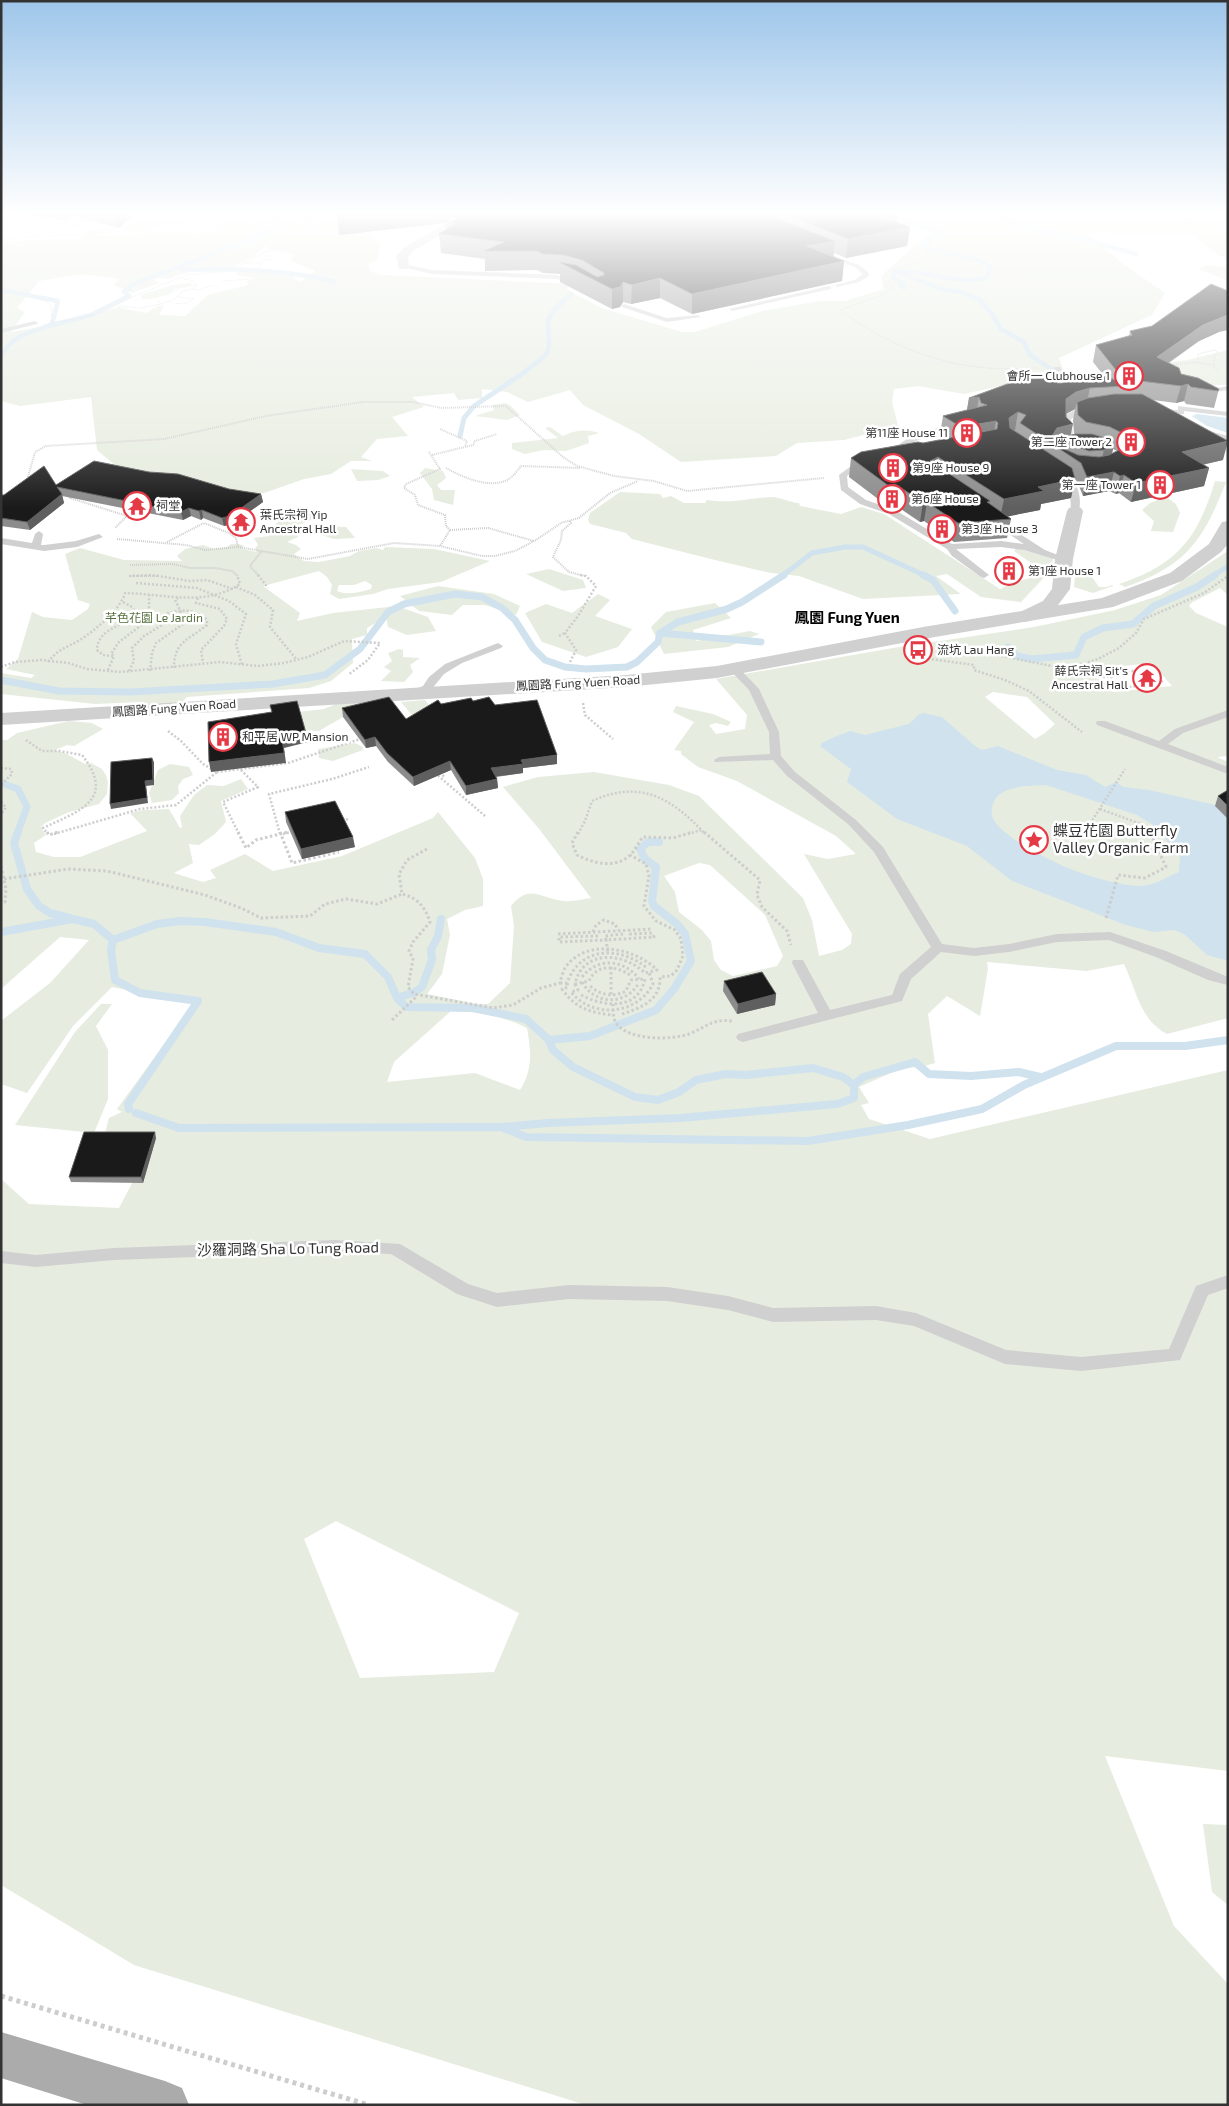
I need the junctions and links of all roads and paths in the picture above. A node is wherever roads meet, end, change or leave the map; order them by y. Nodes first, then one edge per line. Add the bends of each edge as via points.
1 (102, 311) edge
2 (640, 311) edge
3 (842, 311) edge
4 (698, 317) edge
5 (58, 322) dead end
6 (35, 324) dead end
7 (1, 332) edge
8 (1195, 362) junction
9 (1213, 365) junction
10 (1056, 370) joint
11 (1225, 372) dead end
12 (1228, 388) edge
13 (1191, 390) joint
14 (1058, 397) edge
15 (1101, 408) edge
16 (1181, 408) junction
17 (1142, 410) edge
18 (1228, 414) edge
19 (1187, 420) edge
20 (964, 422) edge
21 (1198, 428) edge
22 (440, 429) dead end
23 (497, 434) dead end
24 (1228, 439) edge
25 (1075, 442) edge
26 (465, 447) junction
27 (896, 451) edge
28 (429, 452) dead end
29 (432, 455) junction
30 (874, 457) edge
31 (586, 468) junction
32 (440, 469) junction
33 (1052, 470) edge
34 (843, 475) junction
35 (37, 478) edge
36 (639, 481) junction
37 (76, 493) edge
38 (1075, 511) joint
39 (987, 516) edge
40 (570, 521) junction
41 (1228, 526) edge
42 (450, 530) junction
43 (39, 534) dead end
44 (99, 537) junction
45 (1, 541) edge
46 (534, 541) junction
47 (166, 543) junction
48 (36, 546) junction
49 (440, 546) junction
50 (238, 547) junction
51 (950, 547) junction
52 (262, 551) junction
53 (1042, 552) junction
54 (1064, 559) junction
55 (130, 565) dead end
56 (984, 575) dead end
57 (129, 576) dead end
58 (1228, 576) edge
59 (136, 583) dead end
60 (235, 588) junction
61 (268, 588) dead end
62 (149, 593) junction
63 (179, 596) junction
64 (216, 596) junction
65 (198, 598) junction
66 (123, 602) junction
67 (180, 609) junction
68 (1024, 617) junction
69 (565, 633) junction
70 (559, 636) dead end
71 (498, 646) dead end
72 (960, 646) dead end
73 (114, 656) junction
74 (916, 657) dead end
75 (298, 660) junction
76 (564, 661) dead end
77 (48, 662) junction
78 (204, 663) junction
79 (1085, 663) junction
80 (242, 665) junction
81 (1, 668) edge
82 (174, 668) junction
83 (108, 670) junction
84 (735, 670) junction
85 (129, 671) junction
86 (150, 671) junction
87 (1111, 677) junction
88 (344, 678) dead end
89 (580, 684) junction
90 (410, 693) junction
91 (143, 711) junction
92 (1228, 713) edge
93 (1, 718) edge
94 (1101, 722) dead end
95 (1085, 735) dead end
96 (369, 736) edge
97 (613, 738) dead end
98 (23, 739) dead end
99 (1160, 745) junction
100 (776, 757) junction
101 (718, 760) dead end
102 (435, 766) edge
103 (369, 767) dead end
104 (1, 768) edge
105 (240, 769) junction
106 (431, 769) edge
107 (1125, 769) dead end
108 (1228, 771) edge
109 (217, 772) junction
110 (445, 778) edge
111 (1, 784) edge
112 (1, 802) edge
113 (1100, 809) junction
114 (1, 815) edge
115 (485, 816) dead end
116 (348, 819) dead end
117 (339, 821) edge
118 (1088, 827) dead end
119 (303, 829) edge
120 (701, 830) junction
121 (280, 834) junction
122 (427, 849) dead end
123 (339, 852) edge
124 (630, 855) junction
125 (1, 866) edge
126 (4, 880) junction
127 (402, 894) junction
128 (1, 904) edge
129 (1100, 923) dead end
130 (606, 926) dead end
131 (652, 929) dead end
132 (618, 930) junction
133 (629, 930) junction
134 (606, 931) junction
135 (593, 932) junction
136 (558, 934) dead end
137 (623, 934) dead end
138 (598, 936) dead end
139 (606, 940) junction
140 (607, 948) junction
141 (938, 948) junction
142 (608, 953) junction
143 (798, 963) joint
144 (611, 967) junction
145 (647, 968) dead end
146 (649, 972) junction
147 (630, 975) dead end
148 (582, 977) dead end
149 (639, 979) junction
150 (1228, 981) edge
151 (582, 982) junction
152 (560, 983) junction
153 (567, 983) junction
154 (639, 983) dead end
155 (575, 984) junction
156 (590, 986) dead end
157 (416, 995) junction
158 (581, 995) dead end
159 (611, 995) junction
160 (644, 998) junction
161 (651, 1001) junction
162 (613, 1004) junction
163 (613, 1009) junction
164 (622, 1014) dead end
165 (613, 1015) junction
166 (826, 1015) junction
167 (392, 1020) dead end
168 (743, 1037) joint
169 (1, 1257) edge
170 (1228, 1281) edge
171 (1, 1996) edge
172 (1, 2055) edge
173 (165, 2105) edge
174 (369, 2105) edge

1 - 5 path
2 - 4 lane via 667,320
3 - 10 path via 882,338 943,361 962,366
6 - 7 lane
8 - 9 path
8 - 9 path via 1198,362 1198,354 1215,350 1218,352 1213,358
8 - 13 path via 1166,368 1166,373 1188,384
9 - 11 path via 1217,372
10 - 14 lane via 1072,386
12 - 13 lane
15 - 25 lane via 1066,418 1068,435
16 - 17 lane
16 - 18 lane
16 - 19 lane
20 - 27 lane via 913,439
21 - 24 lane
22 - 26 path via 467,441
23 - 26 path
26 - 29 path
28 - 29 path
29 - 32 path
30 - 34 lane
31 - 32 path via 521,466 509,479 500,482 474,480 447,467
31 - 35 path via 563,457 506,406 442,408 413,402 363,402 266,416 164,440 46,446 35,452 28,476
31 - 36 path
32 - 42 path via 406,484 404,488 414,495 418,505 445,515 446,526
33 - 38 lane via 1073,485 1078,495
34 - 36 path via 687,491 654,481
34 - 51 lane via 844,488 853,496 892,512
36 - 40 path via 610,493 588,512
37 - 44 path via 70,498 127,516
38 - 54 street, 鳳園路 Fung Yuen Road
39 - 53 lane
40 - 46 path via 561,523
40 - 69 path via 562,531 562,540 553,557 569,572 586,576 596,586 576,621
41 - 68 street via 1208,555 1166,583 1106,603
42 - 46 path via 488,528
42 - 49 path
43 - 48 lane
44 - 47 path
44 - 48 lane via 77,544
45 - 48 lane
46 - 49 path via 515,551 495,556
47 - 50 path via 205,550
47 - 50 path via 204,523 236,538
49 - 52 path via 394,543 308,559
50 - 52 path
51 - 53 lane via 1002,544
51 - 56 lane
52 - 61 path via 250,566
53 - 54 lane
54 - 68 street, 鳳園路 Fung Yuen Road via 1061,589 1049,604
55 - 60 path via 173,564 232,571 238,575 240,584
57 - 60 path via 147,574 207,580
58 - 79 path via 1204,593 1144,619 1136,633 1119,648
59 - 64 path via 191,587
60 - 64 path
60 - 75 path via 255,595 273,610 270,627
62 - 63 path
62 - 66 path via 124,593
62 - 73 path via 152,616 117,642 111,654
63 - 65 path
63 - 67 path via 176,600
64 - 65 path
64 - 80 path via 243,608 246,614 235,641 235,652
65 - 78 path via 196,603 220,610 227,619 201,650
66 - 73 path via 132,607 132,617 99,637 96,644 103,655
66 - 77 path via 81,639 57,651
67 - 82 path via 203,615 207,625 178,645
67 - 85 path via 168,613 167,622 136,642 132,648 134,661
67 - 86 path via 186,622 154,646
68 - 84 street, 鳳園路 Fung Yuen Road
69 - 70 path
69 - 76 path via 576,650 570,662
71 - 90 lane via 441,670 427,688
72 - 79 path via 984,654 1052,666
73 - 83 path
74 - 95 path via 974,665 974,670 1029,691
75 - 80 path via 264,666
75 - 88 path via 322,653 343,641 380,643 368,660
77 - 81 path via 15,662
77 - 83 path
78 - 80 path
78 - 82 path
79 - 87 path via 1098,677
82 - 86 path
83 - 85 path
84 - 89 street, 鳳園路 Fung Yuen Road
84 - 100 lane via 754,689 774,732
85 - 86 path
87 - 87 path via 1109,674 1151,669 1162,681 1120,688
89 - 90 street, 鳳園路 Fung Yuen Road
89 - 97 path via 586,715
90 - 91 street, 鳳園路 Fung Yuen Road
91 - 93 street, 鳳園路 Fung Yuen Road
91 - 109 path via 142,718 178,736 208,769
92 - 99 lane via 1179,731
94 - 99 lane
96 - 105 path via 288,763
98 - 109 path via 42,752 82,755 96,780 94,796 85,808 43,828 50,835 140,808 176,805
99 - 108 lane
100 - 101 lane
100 - 141 lane via 791,774 852,822 879,850
102 - 110 path
103 - 121 path via 269,794
104 - 111 path via 11,769 12,774
105 - 109 path
105 - 121 path via 258,787 223,802 246,848 256,840
106 - 115 path
107 - 113 path
112 - 114 path via 6,807
113 - 118 path
113 - 129 path via 1141,824 1150,832 1166,867 1145,878 1118,875 1105,919
116 - 117 path
119 - 121 path
120 - 124 path via 673,838 643,837
120 - 124 path via 688,816 646,792 630,789 608,792 592,801 572,843 577,856 591,862 610,864
120 - 143 path via 760,880 757,895 762,907 787,931
121 - 123 path via 292,863
122 - 127 path via 407,860 399,874
124 - 161 path via 646,864 649,876 644,906 656,920 675,930 681,939 683,956 677,970 671,976 660,976 661,983
125 - 126 path
126 - 127 path via 68,869 107,871 205,895 261,918 310,916 325,904 346,899 377,904
126 - 128 path via 6,902
127 - 157 path via 412,896 424,906 430,922 409,951 413,959 408,986
130 - 134 path
131 - 133 path
132 - 133 path
132 - 134 path
132 - 135 path via 615,924 604,920 593,926
133 - 139 path via 630,934 652,933 654,937
134 - 135 path
135 - 136 path
137 - 139 path via 605,936
138 - 139 path via 559,938 559,942
139 - 140 path
140 - 142 path
140 - 146 path via 626,950 646,958 657,970
140 - 152 path via 574,959 563,970
141 - 150 lane via 974,952 1057,938 1110,936
141 - 166 lane via 905,977 897,998
142 - 145 path via 635,957
142 - 153 path via 580,961 568,974
143 - 166 lane
144 - 147 path
144 - 151 path via 594,971 589,981
144 - 159 path
146 - 155 path via 645,973 624,959 604,958 585,964 576,975
146 - 160 path via 653,984
148 - 149 path via 588,968 616,962 633,970
149 - 159 path via 631,980 628,990
149 - 162 path via 645,978 641,992 634,998
151 - 154 path via 594,998 614,1000 632,994
151 - 155 path
152 - 153 path
152 - 157 path via 541,988 513,1005 493,1008
153 - 165 path via 568,987 562,989 569,1001 585,1010
155 - 163 path via 578,990 571,992 579,1001 595,1008
156 - 159 path
157 - 167 path
158 - 162 path via 597,1003
160 - 161 path
160 - 163 path via 632,1005
161 - 164 path
162 - 163 path
163 - 165 path
165 - 168 path via 617,1024 628,1033 665,1040 690,1034 710,1022 723,1019 739,1025
166 - 168 lane
169 - 170 lane, 沙羅洞路 Sha Lo Tung Road via 36,1261 133,1253 335,1246 394,1248 463,1289 497,1300 569,1292 667,1294 728,1303 773,1315 876,1313 916,1320 1005,1357 1081,1364 1174,1355 1202,1291
171 - 174 path
172 - 173 main road

